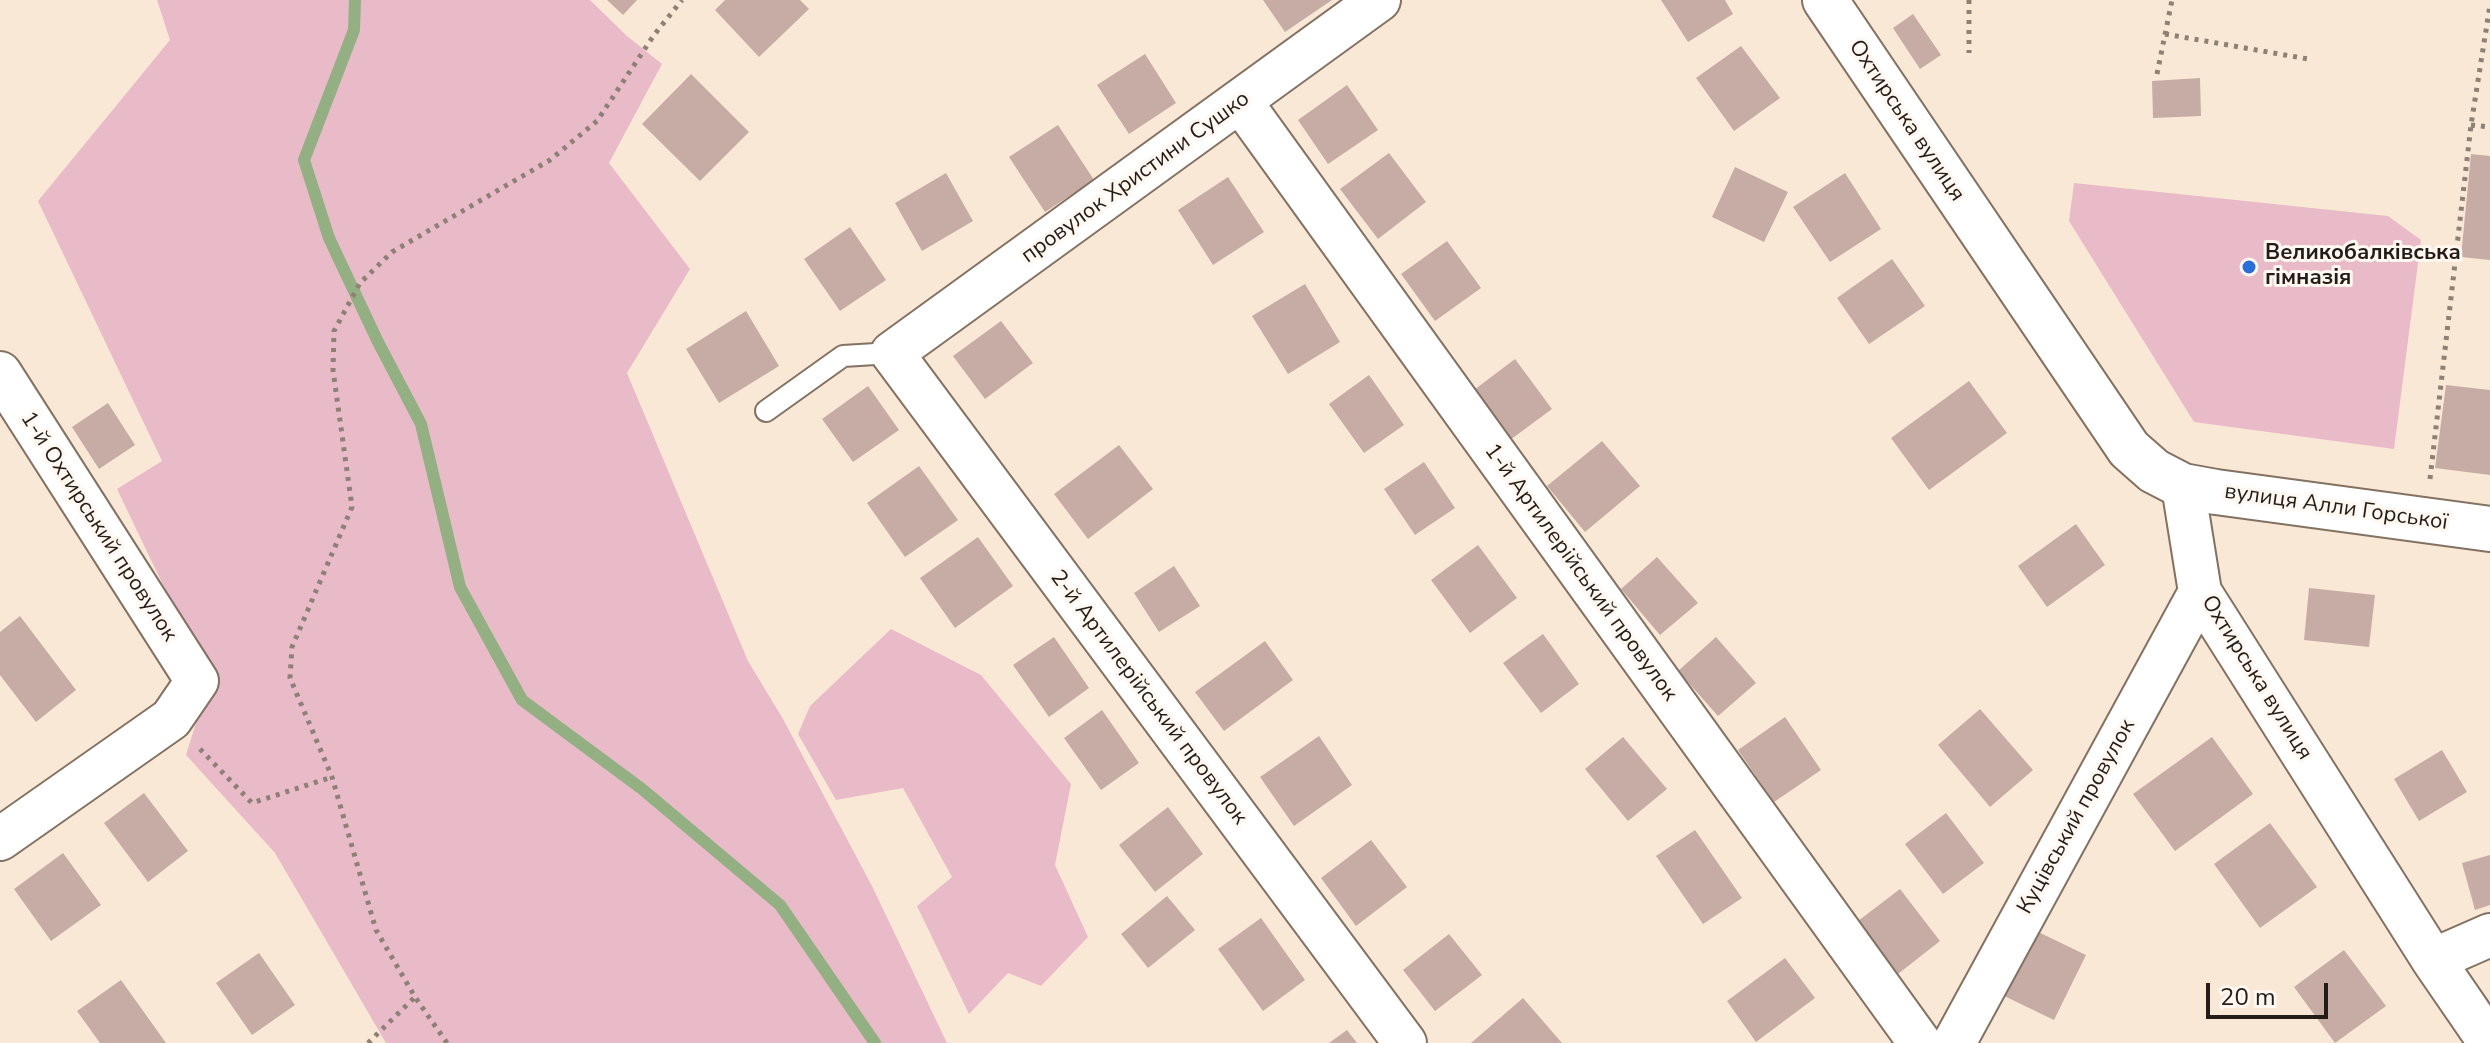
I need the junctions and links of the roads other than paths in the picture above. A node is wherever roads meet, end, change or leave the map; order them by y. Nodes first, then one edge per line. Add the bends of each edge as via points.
1 (1379, 0) edge
2 (1825, 0) edge
3 (1241, 102) junction
4 (892, 353) junction
5 (0, 373) edge
6 (766, 411) dead end
7 (2183, 486) junction
8 (2490, 529) edge
9 (2200, 592) junction
10 (0, 839) edge
11 (2490, 935) edge
12 (2433, 960) junction
13 (1405, 1043) edge
14 (1920, 1043) edge
15 (1954, 1043) edge
16 (2490, 1043) edge

1 - 3 street, провулок Христини Сушко
2 - 7 street, Охтирська вулиця via 2129,449 2154,471
3 - 4 street, провулок Христини Сушко
3 - 14 street, 1-й Артилерійський провулок
4 - 6 lane via 843,356
4 - 13 street, 2-й Артилерійський провулок
5 - 10 street, 1-й Охтирський провулок via 197,681 171,719
7 - 8 street, вулиця Алли Горської
7 - 9 street, Охтирська вулиця
9 - 12 street, Охтирська вулиця
9 - 15 street, Куцівський провулок
11 - 12 street
12 - 16 street, Охтирська вулиця

